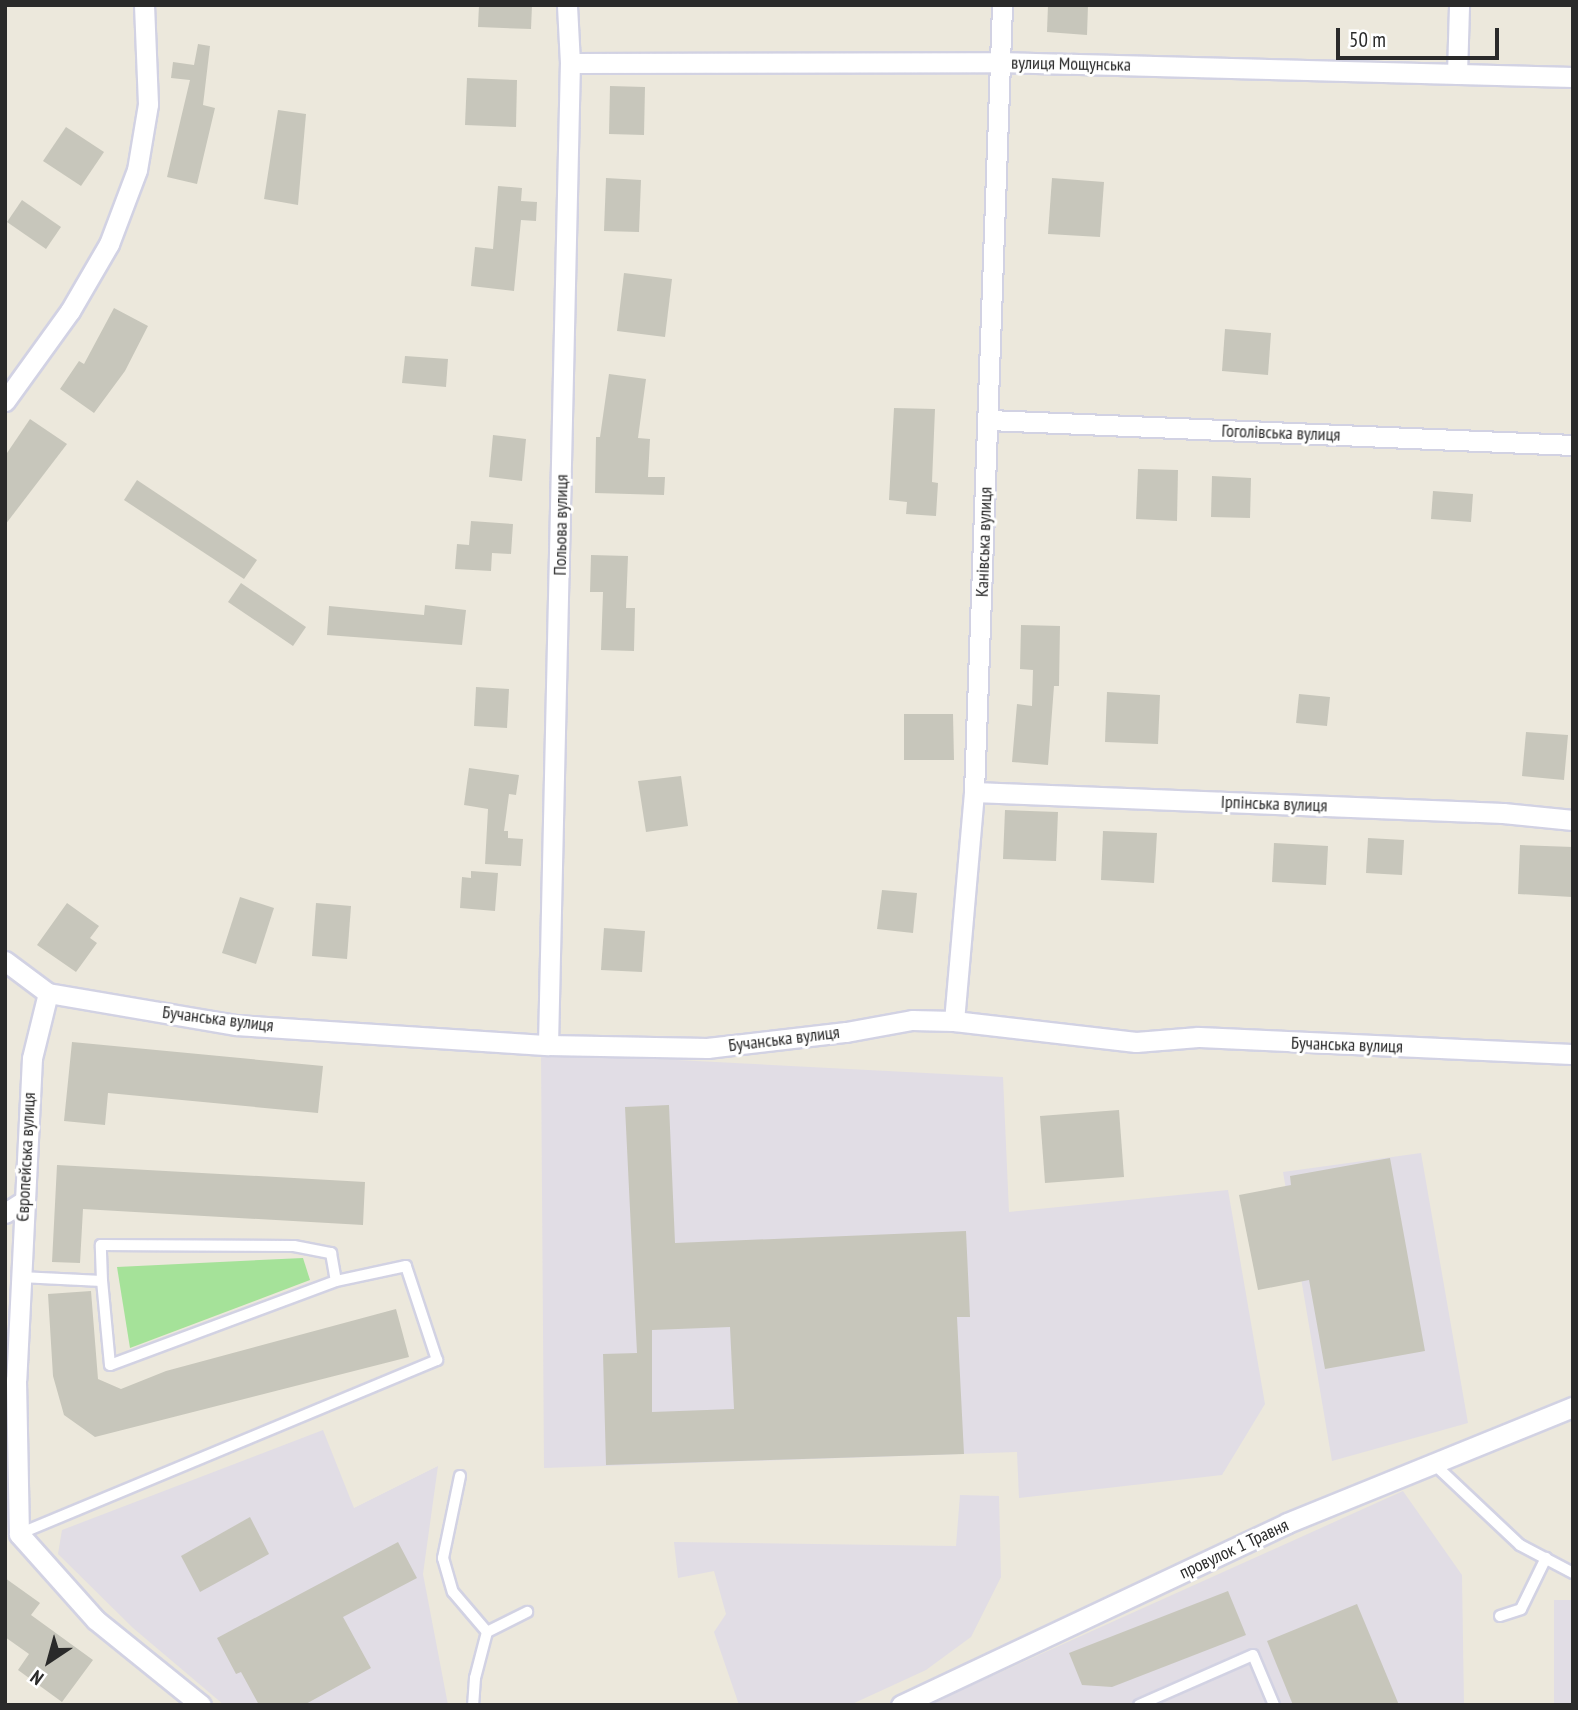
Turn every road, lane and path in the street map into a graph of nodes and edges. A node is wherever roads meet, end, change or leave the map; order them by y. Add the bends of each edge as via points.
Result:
1 (144, 5) edge
2 (567, 5) edge
3 (1002, 5) edge
4 (1459, 5) edge
5 (999, 62) junction
6 (569, 63) junction
7 (1457, 74) junction
8 (1573, 77) edge
9 (5, 401) edge
10 (989, 420) junction
11 (1573, 445) edge
12 (974, 792) junction
13 (1573, 820) edge
14 (5, 961) edge
15 (48, 993) junction
16 (954, 1021) junction
17 (548, 1045) junction
18 (1573, 1054) edge
19 (24, 1201) junction
20 (5, 1213) edge
21 (20, 1277) junction
22 (102, 1281) junction
23 (336, 1281) junction
24 (11, 1380) edge
25 (1573, 1406) edge
26 (1434, 1463) junction
27 (460, 1476) dead end
28 (12, 1536) edge
29 (1546, 1558) junction
30 (1573, 1573) edge
31 (527, 1612) dead end
32 (1500, 1616) dead end
33 (487, 1632) junction
34 (201, 1705) edge
35 (473, 1705) edge
36 (901, 1705) edge
37 (1139, 1705) edge
38 (1274, 1705) edge

1 - 9 street via 148,104 136,170 109,244 70,311
2 - 6 street, Польова вулиця
3 - 5 street, Канівська вулиця
4 - 7 street
5 - 6 street, вулиця Мощунська
5 - 7 street, вулиця Мощунська
5 - 10 street, Канівська вулиця
6 - 17 street, Польова вулиця
7 - 8 street, вулиця Мощунська
10 - 11 street, Гоголівська вулиця
10 - 12 street, Канівська вулиця
12 - 13 street, Ірпінська вулиця via 1503,813
12 - 16 street, Канівська вулиця
14 - 15 street, Бучанська вулиця
15 - 17 street, Бучанська вулиця via 236,1025
15 - 19 street, Європейська вулиця via 32,1058
16 - 17 street, Бучанська вулиця via 912,1020 707,1048
16 - 18 street, Бучанська вулиця via 1136,1042 1198,1037
19 - 20 street
19 - 21 street, Європейська вулиця
21 - 22 lane
21 - 24 street, Європейська вулиця
22 - 23 lane via 101,1245 294,1246 331,1253
22 - 23 lane via 110,1365
23 - 28 lane via 406,1266 437,1360
24 - 28 street, Європейська вулиця
25 - 26 street, провулок 1 Травня
26 - 29 lane via 1520,1545
26 - 36 street, провулок 1 Травня via 1287,1523
27 - 33 lane via 443,1558 453,1592
28 - 34 street via 96,1620
29 - 30 lane
29 - 32 lane via 1521,1609
31 - 33 lane
33 - 35 lane
37 - 38 lane via 1253,1655

